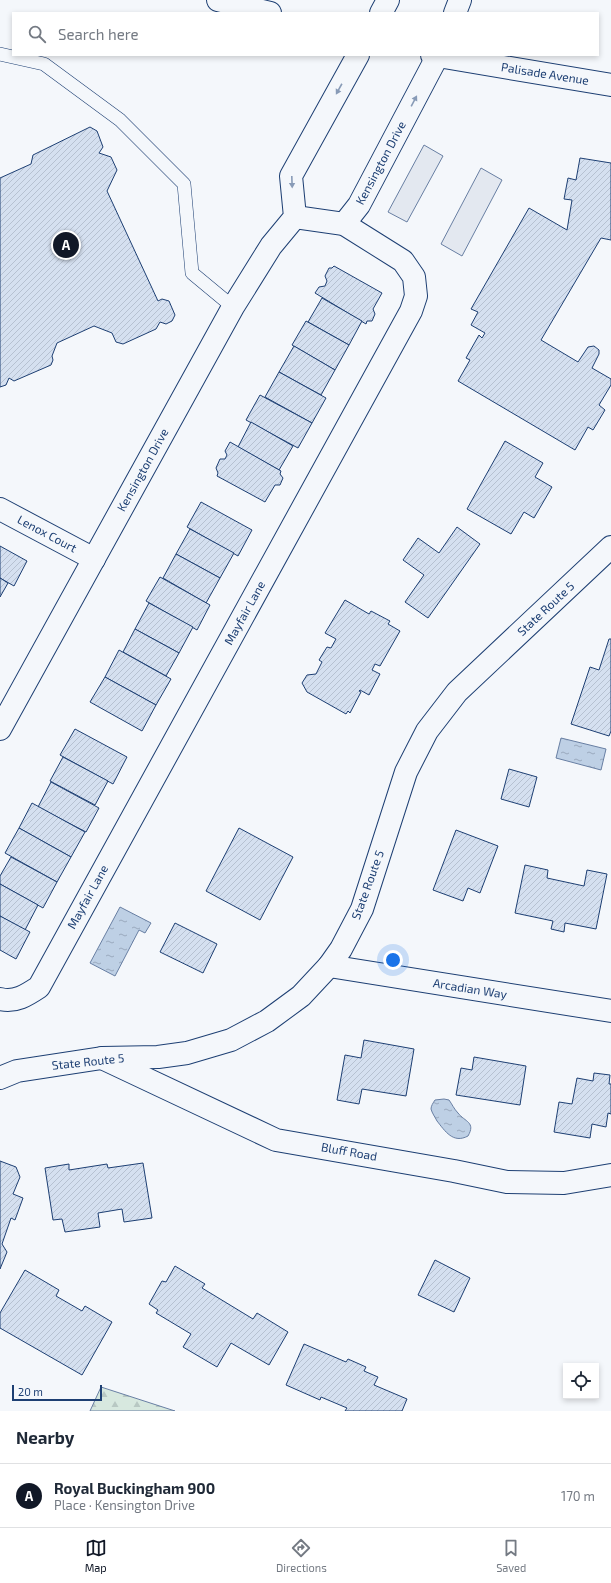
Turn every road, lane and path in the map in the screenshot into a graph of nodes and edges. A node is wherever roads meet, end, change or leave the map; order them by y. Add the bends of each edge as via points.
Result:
1 (218, 0) edge
2 (388, 0) edge
3 (460, 0) edge
4 (266, 12) edge
5 (382, 12) edge
6 (455, 12) edge
7 (0, 54) edge
8 (357, 56) edge
9 (436, 56) edge
10 (611, 85) edge
11 (295, 217) junction
12 (344, 224) junction
13 (233, 307) junction
14 (0, 509) edge
15 (606, 558) edge
16 (94, 559) junction
17 (0, 730) edge
18 (329, 966) junction
19 (0, 999) edge
20 (611, 1011) edge
21 (102, 1058) junction
22 (0, 1078) edge
23 (611, 1175) edge

1 - 4 street
2 - 5 street
3 - 6 street
7 - 13 lane via 44,64 120,120 184,184 192,273
8 -> 11 street via 291,176
9 - 10 street, Palisade Avenue
12 -> 9 street, Kensington Drive via 359,205
11 - 12 street
11 - 13 street, Kensington Drive via 271,246
12 - 19 street, Mayfair Lane via 403,261 414,277 416,296 411,312 39,987 24,997 7,1001
13 - 16 street, Kensington Drive
14 - 16 street, Lenox Court
15 - 18 street, State Route 5 via 457,692 427,731 406,772 362,909
16 - 17 street, Kensington Drive
18 - 20 street, Arcadian Way
18 - 21 street, State Route 5 via 301,996 268,1021 230,1040 187,1053 158,1057
21 - 22 street, State Route 5 via 17,1071
21 - 23 street, Bluff Road via 276,1140 507,1182 564,1183

